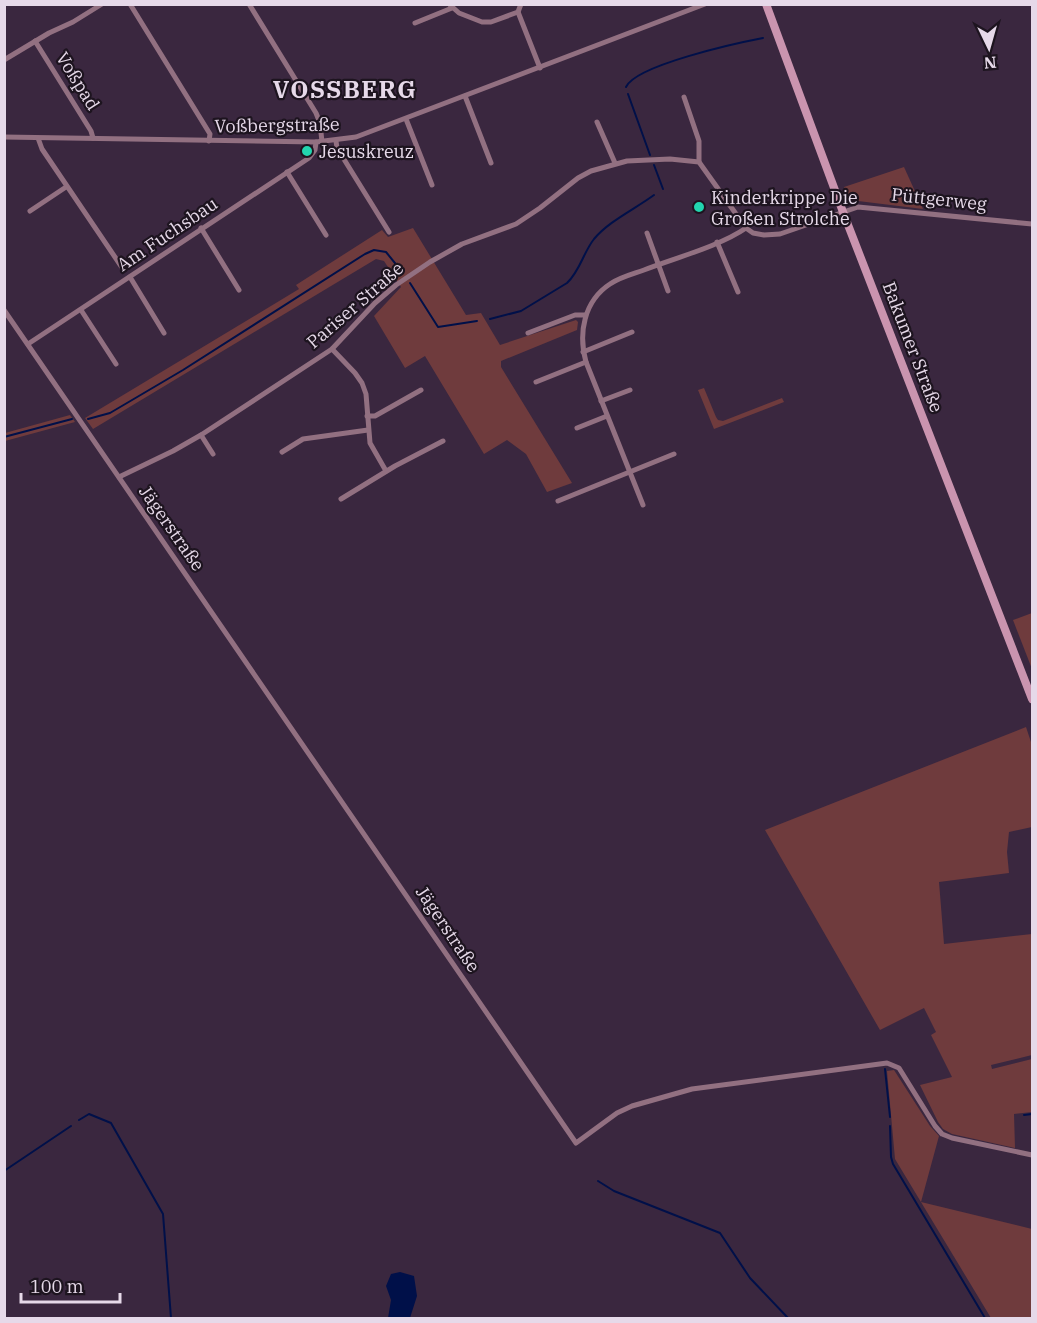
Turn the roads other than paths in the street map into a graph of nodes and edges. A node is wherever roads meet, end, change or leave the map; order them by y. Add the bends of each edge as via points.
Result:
1 (102, 4) edge
2 (130, 4) edge
3 (249, 4) edge
4 (521, 4) edge
5 (680, 4) edge
6 (705, 4) edge
7 (766, 4) edge
8 (450, 7) edge
9 (518, 12) junction
10 (683, 13) junction
11 (415, 23) dead end
12 (35, 41) junction
13 (4, 60) edge
14 (540, 68) junction
15 (465, 96) junction
16 (684, 97) dead end
17 (406, 119) junction
18 (597, 122) dead end
19 (4, 137) edge
20 (38, 138) junction
21 (93, 138) junction
22 (209, 141) junction
23 (336, 141) junction
24 (319, 142) junction
25 (699, 162) junction
26 (491, 163) dead end
27 (615, 164) junction
28 (287, 172) junction
29 (432, 185) dead end
30 (66, 187) junction
31 (30, 212) dead end
32 (843, 212) junction
33 (1032, 224) edge
34 (201, 228) junction
35 (747, 228) junction
36 (388, 232) dead end
37 (647, 233) dead end
38 (326, 235) dead end
39 (717, 242) junction
40 (658, 264) junction
41 (121, 266) dead end
42 (130, 277) junction
43 (239, 290) dead end
44 (669, 291) dead end
45 (738, 292) dead end
46 (4, 310) edge
47 (81, 310) junction
48 (585, 315) junction
49 (632, 332) dead end
50 (164, 333) dead end
51 (528, 333) dead end
52 (28, 344) junction
53 (332, 349) junction
54 (583, 352) junction
55 (586, 362) junction
56 (116, 364) dead end
57 (536, 381) dead end
58 (421, 390) dead end
59 (630, 390) dead end
60 (602, 401) junction
61 (367, 416) junction
62 (607, 416) junction
63 (577, 428) dead end
64 (368, 430) junction
65 (201, 435) junction
66 (442, 441) dead end
67 (282, 452) dead end
68 (213, 454) dead end
69 (674, 454) dead end
70 (386, 471) junction
71 (630, 471) junction
72 (119, 477) junction
73 (341, 499) dead end
74 (558, 501) dead end
75 (643, 505) dead end
76 (1032, 699) edge
77 (1032, 1155) edge

1 - 12 street
2 - 22 street via 210,134
3 - 24 street via 316,113 321,123
4 - 9 street
5 - 10 street
6 - 10 street, Voßbergstraße
7 - 32 main road, Bakumer Straße
8 - 9 street via 486,23
8 - 11 street
9 - 14 street
10 - 14 street, Voßbergstraße
12 - 13 street
12 - 21 street, Voßpad
14 - 15 street, Voßbergstraße
15 - 17 street, Voßbergstraße
15 - 26 street
16 - 25 street via 699,141
17 - 23 street, Voßbergstraße
17 - 29 street
18 - 27 street
19 - 20 street, Voßbergstraße
20 - 21 street, Voßbergstraße
20 - 30 street
21 - 22 street, Voßbergstraße
22 - 24 street, Voßbergstraße
23 - 24 street, Voßbergstraße
23 - 36 street
24 - 28 street, Am Fuchsbau via 309,158
25 - 27 street, Pariser Straße via 646,159
25 - 35 street
27 - 53 street, Pariser Straße via 578,178 516,224 462,244 430,262 375,303
28 - 34 street, Am Fuchsbau
28 - 38 street
30 - 31 street
30 - 41 street
32 - 33 street, Püttgerweg via 869,207
32 - 35 street via 780,234 753,233
32 - 76 main road, Bakumer Straße
34 - 42 street, Am Fuchsbau
34 - 43 street
35 - 39 street
37 - 40 street
39 - 40 street
39 - 45 street
40 - 44 street
40 - 48 street via 609,284
42 - 47 street, Am Fuchsbau
42 - 50 street
46 - 52 street, Jägerstraße
47 - 52 street, Am Fuchsbau
47 - 56 street
48 - 51 street via 575,315
48 - 54 street
49 - 54 street
52 - 72 street, Jägerstraße
53 - 61 street via 362,382
53 - 65 street, Pariser Straße
54 - 55 street
55 - 57 street
55 - 60 street
58 - 61 street via 375,416
59 - 60 street
60 - 62 street
61 - 64 street
62 - 63 street
62 - 71 street
64 - 67 street via 303,439
64 - 70 street via 370,443
65 - 68 street
65 - 72 street, Pariser Straße
66 - 70 street
69 - 71 street
70 - 73 street
71 - 74 street
71 - 75 street
72 - 77 street, Jägerstraße via 576,1143 617,1113 692,1089 887,1063 899,1068 942,1134

